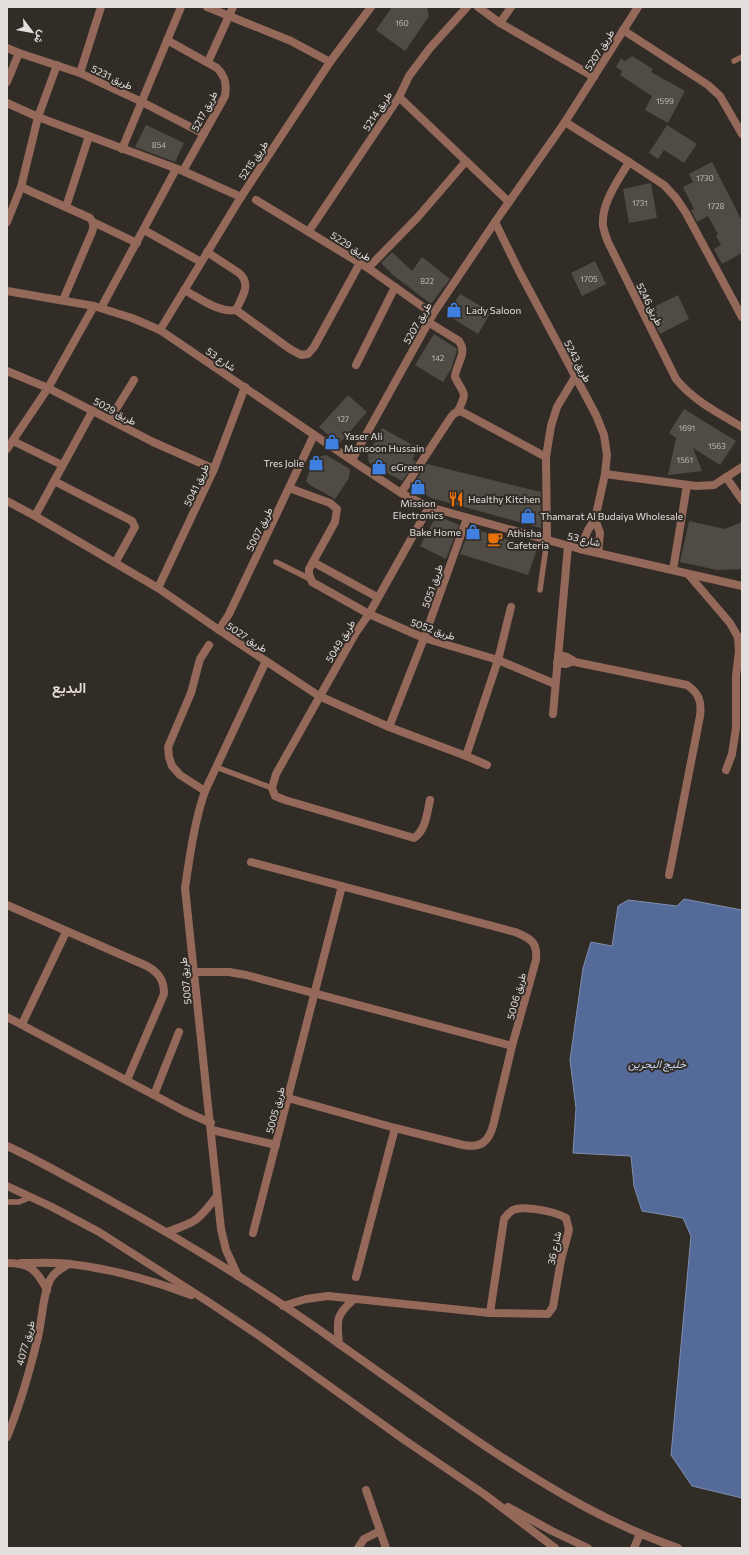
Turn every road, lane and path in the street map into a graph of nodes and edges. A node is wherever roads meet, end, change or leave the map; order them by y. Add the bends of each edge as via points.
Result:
1 (101, 7) edge
2 (181, 7) edge
3 (207, 7) edge
4 (233, 7) edge
5 (371, 7) edge
6 (467, 7) edge
7 (478, 7) edge
8 (511, 7) edge
9 (638, 7) edge
10 (229, 16) junction
11 (500, 23) junction
12 (623, 30) junction
13 (167, 40) junction
14 (7, 48) edge
15 (19, 54) junction
16 (742, 57) edge
17 (734, 61) dead end
18 (208, 62) junction
19 (330, 62) junction
20 (57, 65) junction
21 (80, 73) junction
22 (594, 77) junction
23 (7, 82) edge
24 (399, 97) junction
25 (142, 102) junction
26 (7, 104) edge
27 (38, 117) junction
28 (565, 122) junction
29 (204, 134) junction
30 (742, 134) edge
31 (89, 136) junction
32 (122, 149) junction
33 (466, 161) junction
34 (629, 162) junction
35 (180, 170) junction
36 (21, 187) junction
37 (241, 197) junction
38 (256, 200) dead end
39 (509, 202) junction
40 (66, 207) junction
41 (7, 222) edge
42 (93, 222) junction
43 (495, 222) junction
44 (144, 230) junction
45 (309, 231) junction
46 (137, 243) junction
47 (207, 252) junction
48 (201, 262) junction
49 (360, 263) junction
50 (368, 268) junction
51 (394, 287) junction
52 (184, 290) junction
53 (7, 291) edge
54 (63, 300) junction
55 (98, 307) junction
56 (236, 310) junction
57 (433, 314) junction
58 (742, 317) edge
59 (428, 322) junction
60 (160, 330) junction
61 (356, 365) dead end
62 (7, 371) edge
63 (575, 377) junction
64 (134, 380) dead end
65 (245, 387) junction
66 (48, 388) junction
67 (93, 410) junction
68 (458, 411) junction
69 (110, 419) junction
70 (742, 427) edge
71 (314, 435) junction
72 (13, 441) junction
73 (7, 450) edge
74 (546, 457) junction
75 (352, 460) junction
76 (62, 465) junction
77 (742, 467) edge
78 (214, 469) junction
79 (605, 474) junction
80 (726, 477) junction
81 (54, 481) junction
82 (687, 485) junction
83 (289, 488) junction
84 (401, 493) junction
85 (742, 500) edge
86 (7, 501) edge
87 (429, 507) junction
88 (35, 516) junction
89 (467, 518) junction
90 (595, 519) junction
91 (547, 540) junction
92 (568, 546) junction
93 (580, 549) junction
94 (598, 553) junction
95 (276, 562) dead end
96 (313, 562) junction
97 (115, 563) junction
98 (673, 570) junction
99 (688, 574) junction
100 (310, 579) junction
101 (742, 586) edge
102 (158, 588) junction
103 (540, 590) dead end
104 (377, 597) junction
105 (511, 607) dead end
106 (368, 614) junction
107 (219, 630) junction
108 (424, 638) junction
109 (209, 645) dead end
110 (557, 659) junction
111 (498, 660) junction
112 (266, 662) junction
113 (555, 684) junction
114 (319, 696) junction
115 (553, 714) dead end
116 (389, 727) junction
117 (466, 756) junction
118 (487, 765) dead end
119 (216, 767) junction
120 (726, 770) dead end
121 (272, 788) junction
122 (205, 792) junction
123 (430, 800) dead end
124 (251, 862) dead end
125 (670, 875) dead end
126 (342, 886) junction
127 (7, 905) edge
128 (66, 932) junction
129 (193, 972) junction
130 (315, 993) junction
131 (7, 1017) edge
132 (22, 1024) junction
133 (179, 1032) dead end
134 (512, 1046) junction
135 (127, 1080) junction
136 (154, 1095) junction
137 (288, 1098) junction
138 (211, 1126) junction
139 (394, 1128) junction
140 (276, 1145) junction
141 (7, 1146) edge
142 (7, 1186) edge
143 (217, 1196) junction
144 (32, 1198) junction
145 (7, 1202) edge
146 (167, 1232) junction
147 (253, 1233) dead end
148 (7, 1263) edge
149 (21, 1263) junction
150 (69, 1264) junction
151 (238, 1276) junction
152 (356, 1277) dead end
153 (46, 1290) junction
154 (353, 1300) junction
155 (207, 1301) junction
156 (283, 1306) junction
157 (490, 1313) junction
158 (339, 1344) junction
159 (7, 1437) edge
160 (366, 1490) dead end
161 (484, 1494) junction
162 (380, 1531) junction
163 (640, 1534) junction
164 (658, 1545) edge
165 (358, 1548) edge
166 (386, 1548) edge
167 (555, 1548) edge
168 (588, 1548) edge
169 (634, 1548) edge
170 (678, 1548) edge

1 - 21 street
2 - 13 street
3 - 10 street
4 - 10 street
5 - 19 street, طريق 5215
6 - 24 street, طريق 5214 via 430,48 409,76
7 - 11 street
8 - 11 street
9 - 12 street, طريق 5207
10 - 18 street
10 - 19 street via 291,41
11 - 22 street
12 - 22 street, طريق 5207
12 - 30 street via 708,84 720,96
13 - 18 street, طريق 5217
13 - 25 street
14 - 15 street, طريق 5231
15 - 20 street, طريق 5231
15 - 23 street
16 - 17 lane
18 - 29 street, طريق 5217 via 222,73 226,80 226,88 223,99
19 - 37 street, طريق 5215
20 - 21 street, طريق 5231
20 - 27 street
21 - 25 street, طريق 5231
22 - 28 street, طريق 5207
24 - 33 street
24 - 45 street, طريق 5214
25 - 29 street, طريق 5231
25 - 32 street
26 - 27 street
27 - 31 street
27 - 36 street
28 - 34 street
28 - 39 street, طريق 5207
29 - 35 street, طريق 5217
31 - 32 street
31 - 40 street
32 - 35 street
33 - 39 street
33 - 50 street via 418,217
34 - 58 street via 664,185 676,198
34 - 70 street, طريق 5246 via 605,209 603,226 608,242 676,379 697,400
35 - 37 street
35 - 44 street, طريق 5217
36 - 40 street
36 - 41 street
37 - 47 street, طريق 5215
38 - 45 street, طريق 5229
39 - 43 street, طريق 5207
40 - 42 street via 90,218
42 - 46 street
42 - 54 street via 94,227
43 - 57 street, طريق 5207
43 - 63 street, طريق 5243
44 - 46 street, طريق 5217
44 - 48 street
45 - 49 street, طريق 5229
46 - 55 street, طريق 5217
47 - 48 street, طريق 5215
47 - 56 street via 239,273 246,281
48 - 52 street, طريق 5215
49 - 50 street, طريق 5229
49 - 56 street via 308,354 301,355 290,349
50 - 51 street, طريق 5229
51 - 57 street, طريق 5229
51 - 61 street
52 - 56 street via 221,309
52 - 60 street, طريق 5215
53 - 54 street, شارع 53
54 - 55 street, شارع 53
55 - 60 street, شارع 53
55 - 66 street, طريق 5217
57 - 59 street, طريق 5207
59 - 68 street via 463,345 464,351 455,377 465,396
59 - 75 street, طريق 5207
60 - 65 street, شارع 53
62 - 66 street, طريق 5029
63 - 74 street via 553,416
63 - 79 street, طريق 5243 via 604,435 607,455
64 - 69 street
65 - 71 street, شارع 53
65 - 78 street, طريق 5041
66 - 67 street, طريق 5029
66 - 72 street, طريق 5217
67 - 69 street, طريق 5029
67 - 76 street
68 - 74 street
68 - 84 street via 451,417
69 - 78 street, طريق 5029 via 153,442
71 - 75 street, شارع 53
71 - 83 street, طريق 5007
72 - 73 street, طريق 5217
72 - 76 street
74 - 91 street
75 - 84 street, شارع 53
76 - 81 street
77 - 80 street
78 - 102 street, طريق 5041
79 - 82 street
79 - 90 street, طريق 5243
80 - 82 street via 714,485
80 - 85 street
81 - 88 street
81 - 97 street via 132,522 135,528
82 - 98 street
83 - 96 street via 330,502 337,509 335,522
83 - 107 street, طريق 5007
84 - 87 street, شارع 53
86 - 88 street, طريق 5027
87 - 89 street, شارع 53
87 - 104 street, طريق 5049
88 - 97 street, طريق 5027
89 - 91 street, شارع 53
89 - 108 street, طريق 5051
90 - 93 street, طريق 5243
90 - 94 street, طريق 5243 via 600,532
91 - 92 street, شارع 53
91 - 103 lane
92 - 93 street, شارع 53
92 - 110 street
93 - 94 street, شارع 53
94 - 98 street, شارع 53
95 - 100 lane
96 - 100 street via 309,569
96 - 104 street
97 - 102 street, طريق 5027
98 - 99 street, شارع 53
99 - 101 street, شارع 53
99 - 120 street via 730,623 738,637 736,728 732,754
100 - 106 street, طريق 5052
102 - 107 street, طريق 5027
104 - 106 street, طريق 5049
105 - 111 street
106 - 108 street, طريق 5052
106 - 114 street, طريق 5049
107 - 112 street, طريق 5027
108 - 111 street, طريق 5052
108 - 116 street, طريق 5051
109 - 122 street via 200,659 191,693 168,747 172,766 180,775
110 - 113 street
110 - 125 street via 567,657 573,661 687,685 700,698 702,707
111 - 113 street, طريق 5052
111 - 117 street
112 - 114 street, طريق 5027
112 - 119 street, طريق 5007
113 - 115 street
114 - 116 street, طريق 5027
114 - 121 street, طريق 5049 via 276,774
116 - 117 street, طريق 5027
117 - 118 street, طريق 5027
119 - 121 lane
119 - 122 street, طريق 5007
121 - 123 street via 275,796 286,800 414,838 420,834 423,827
122 - 129 street, طريق 5007 via 191,842 185,888
124 - 126 street, طريق 5006
126 - 130 street, طريق 5005
126 - 134 street, طريق 5006 via 515,932 534,942 536,960
127 - 128 street
128 - 132 street
128 - 135 street via 147,966 161,977 164,994
129 - 130 street via 238,973
129 - 138 street, طريق 5007
130 - 134 street
130 - 137 street, طريق 5005
131 - 132 street
132 - 135 street
133 - 136 street
134 - 139 street, طريق 5006 via 492,1131 483,1144 473,1147
135 - 136 street
136 - 138 street
137 - 139 street, طريق 5006
137 - 140 street, طريق 5005
138 - 140 street
138 - 143 street, طريق 5007
139 - 152 street
140 - 147 street, طريق 5005
141 - 146 street
142 - 144 street
143 - 146 street via 198,1219
143 - 151 street, طريق 5007 via 222,1240
144 - 145 lane
144 - 155 street via 99,1232
146 - 151 street
148 - 149 street
149 - 150 street
149 - 153 street via 41,1278
150 - 153 street via 58,1270
150 - 155 street via 115,1271
151 - 156 street
153 - 159 street, طريق 4077 via 38,1337
154 - 156 street, شارع 36 via 328,1296
154 - 157 street, شارع 36
154 - 158 street via 339,1314
155 - 161 street
156 - 158 street
157 - 157 street, شارع 36 via 548,1314 553,1307 568,1230 566,1218 539,1210 516,1209 508,1212 504,1219
158 - 163 street via 443,1418 543,1484 598,1515
160 - 162 street
161 - 167 street
161 - 168 street
162 - 165 street via 364,1539
162 - 166 street
163 - 164 street
163 - 169 street
164 - 170 street

